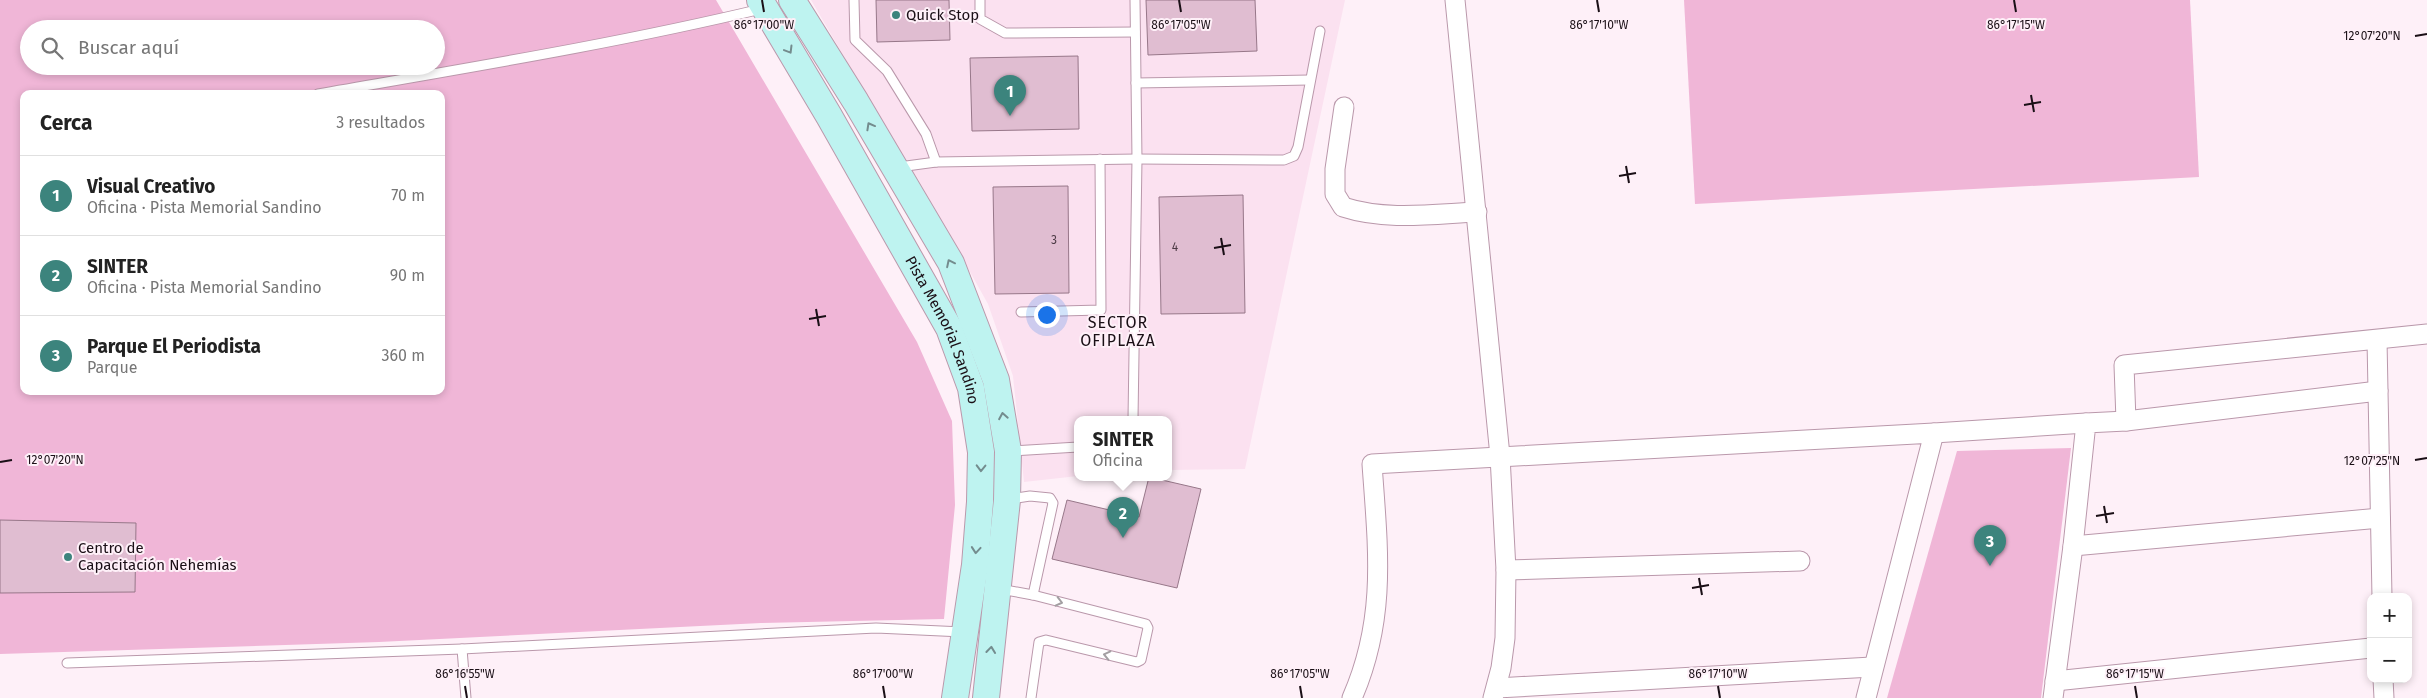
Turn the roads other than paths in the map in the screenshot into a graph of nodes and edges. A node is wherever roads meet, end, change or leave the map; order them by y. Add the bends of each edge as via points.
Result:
1 (792, 0) edge
2 (854, 0) edge
3 (980, 0) edge
4 (1135, 0) edge
5 (1456, 0) edge
6 (762, 4) edge
7 (1320, 31) dead end
8 (1135, 32) junction
9 (445, 72) edge
10 (429, 75) edge
11 (1309, 80) junction
12 (1136, 83) junction
13 (341, 90) edge
14 (1344, 107) dead end
15 (829, 116) junction
16 (1100, 159) junction
17 (1137, 159) junction
18 (936, 162) junction
19 (894, 168) junction
20 (1477, 212) junction
21 (911, 259) junction
22 (1021, 312) dead end
23 (2427, 334) edge
24 (2377, 340) junction
25 (2378, 391) junction
26 (1133, 416) edge
27 (2126, 421) junction
28 (2086, 423) junction
29 (1934, 433) junction
30 (1074, 447) edge
31 (1008, 451) junction
32 (1500, 456) junction
33 (994, 501) junction
34 (2380, 518) junction
35 (2073, 546) junction
36 (1800, 561) dead end
37 (1506, 570) junction
38 (997, 588) junction
39 (2382, 593) edge
40 (1033, 595) junction
41 (966, 632) junction
42 (462, 649) junction
43 (2367, 649) edge
44 (66, 662) dead end
45 (1872, 667) junction
46 (2384, 683) edge
47 (2054, 689) edge
48 (1495, 693) edge
49 (466, 698) edge
50 (954, 698) edge
51 (986, 698) edge
52 (1031, 698) edge
53 (1352, 698) edge
54 (1866, 698) edge
55 (2384, 698) edge

19 -> 1 main road, Pista Memorial Sandino
2 - 18 lane via 855,40 887,71 926,134
3 - 8 lane via 980,19 1005,33
4 - 8 lane
5 - 20 street
6 - 9 lane via 678,29
6 -> 15 main road, Pista Memorial Sandino
7 - 11 lane
8 - 12 lane
10 - 13 lane
11 - 12 lane
11 - 17 lane via 1294,156 1284,160
12 - 17 lane
14 - 20 street via 1335,170 1335,194 1343,207 1362,213 1410,215
15 - 19 main road via 844,124 870,165 879,169
15 - 21 main road, Pista Memorial Sandino
16 - 17 lane
16 - 18 lane
16 - 22 lane via 1101,310
17 - 26 lane
18 - 19 lane
19 - 21 main road via 888,194 891,206 908,235
31 -> 19 main road, Pista Memorial Sandino via 996,380 951,262
20 - 32 street
21 -> 33 main road, Pista Memorial Sandino via 950,328 971,388 981,452
23 - 24 street
24 - 25 street
24 - 27 street via 2124,365
25 - 27 street
25 - 34 street
27 - 28 street
28 - 29 street
28 - 35 street
29 - 32 street
29 - 45 street
30 - 31 lane
31 - 33 main road, Pista Memorial Sandino
32 - 37 street
32 - 53 street via 1372,464 1379,562 1378,595 1370,649
33 - 38 main road, Pista Memorial Sandino
33 - 40 lane via 1030,496 1050,498 1053,503
33 -> 41 main road, Pista Memorial Sandino via 975,565
34 - 35 street
34 - 39 street
35 - 47 street
36 - 37 street
37 - 48 street via 1505,638
38 - 40 lane
51 -> 38 main road, Pista Memorial Sandino
40 -> 52 lane via 1146,624 1148,628 1141,660 1137,662 1046,640 1039,642
41 - 42 lane via 876,628
41 - 50 main road, Pista Memorial Sandino
42 - 44 lane
42 - 49 lane
43 - 47 street
45 - 48 street
45 - 54 street
46 - 55 street

